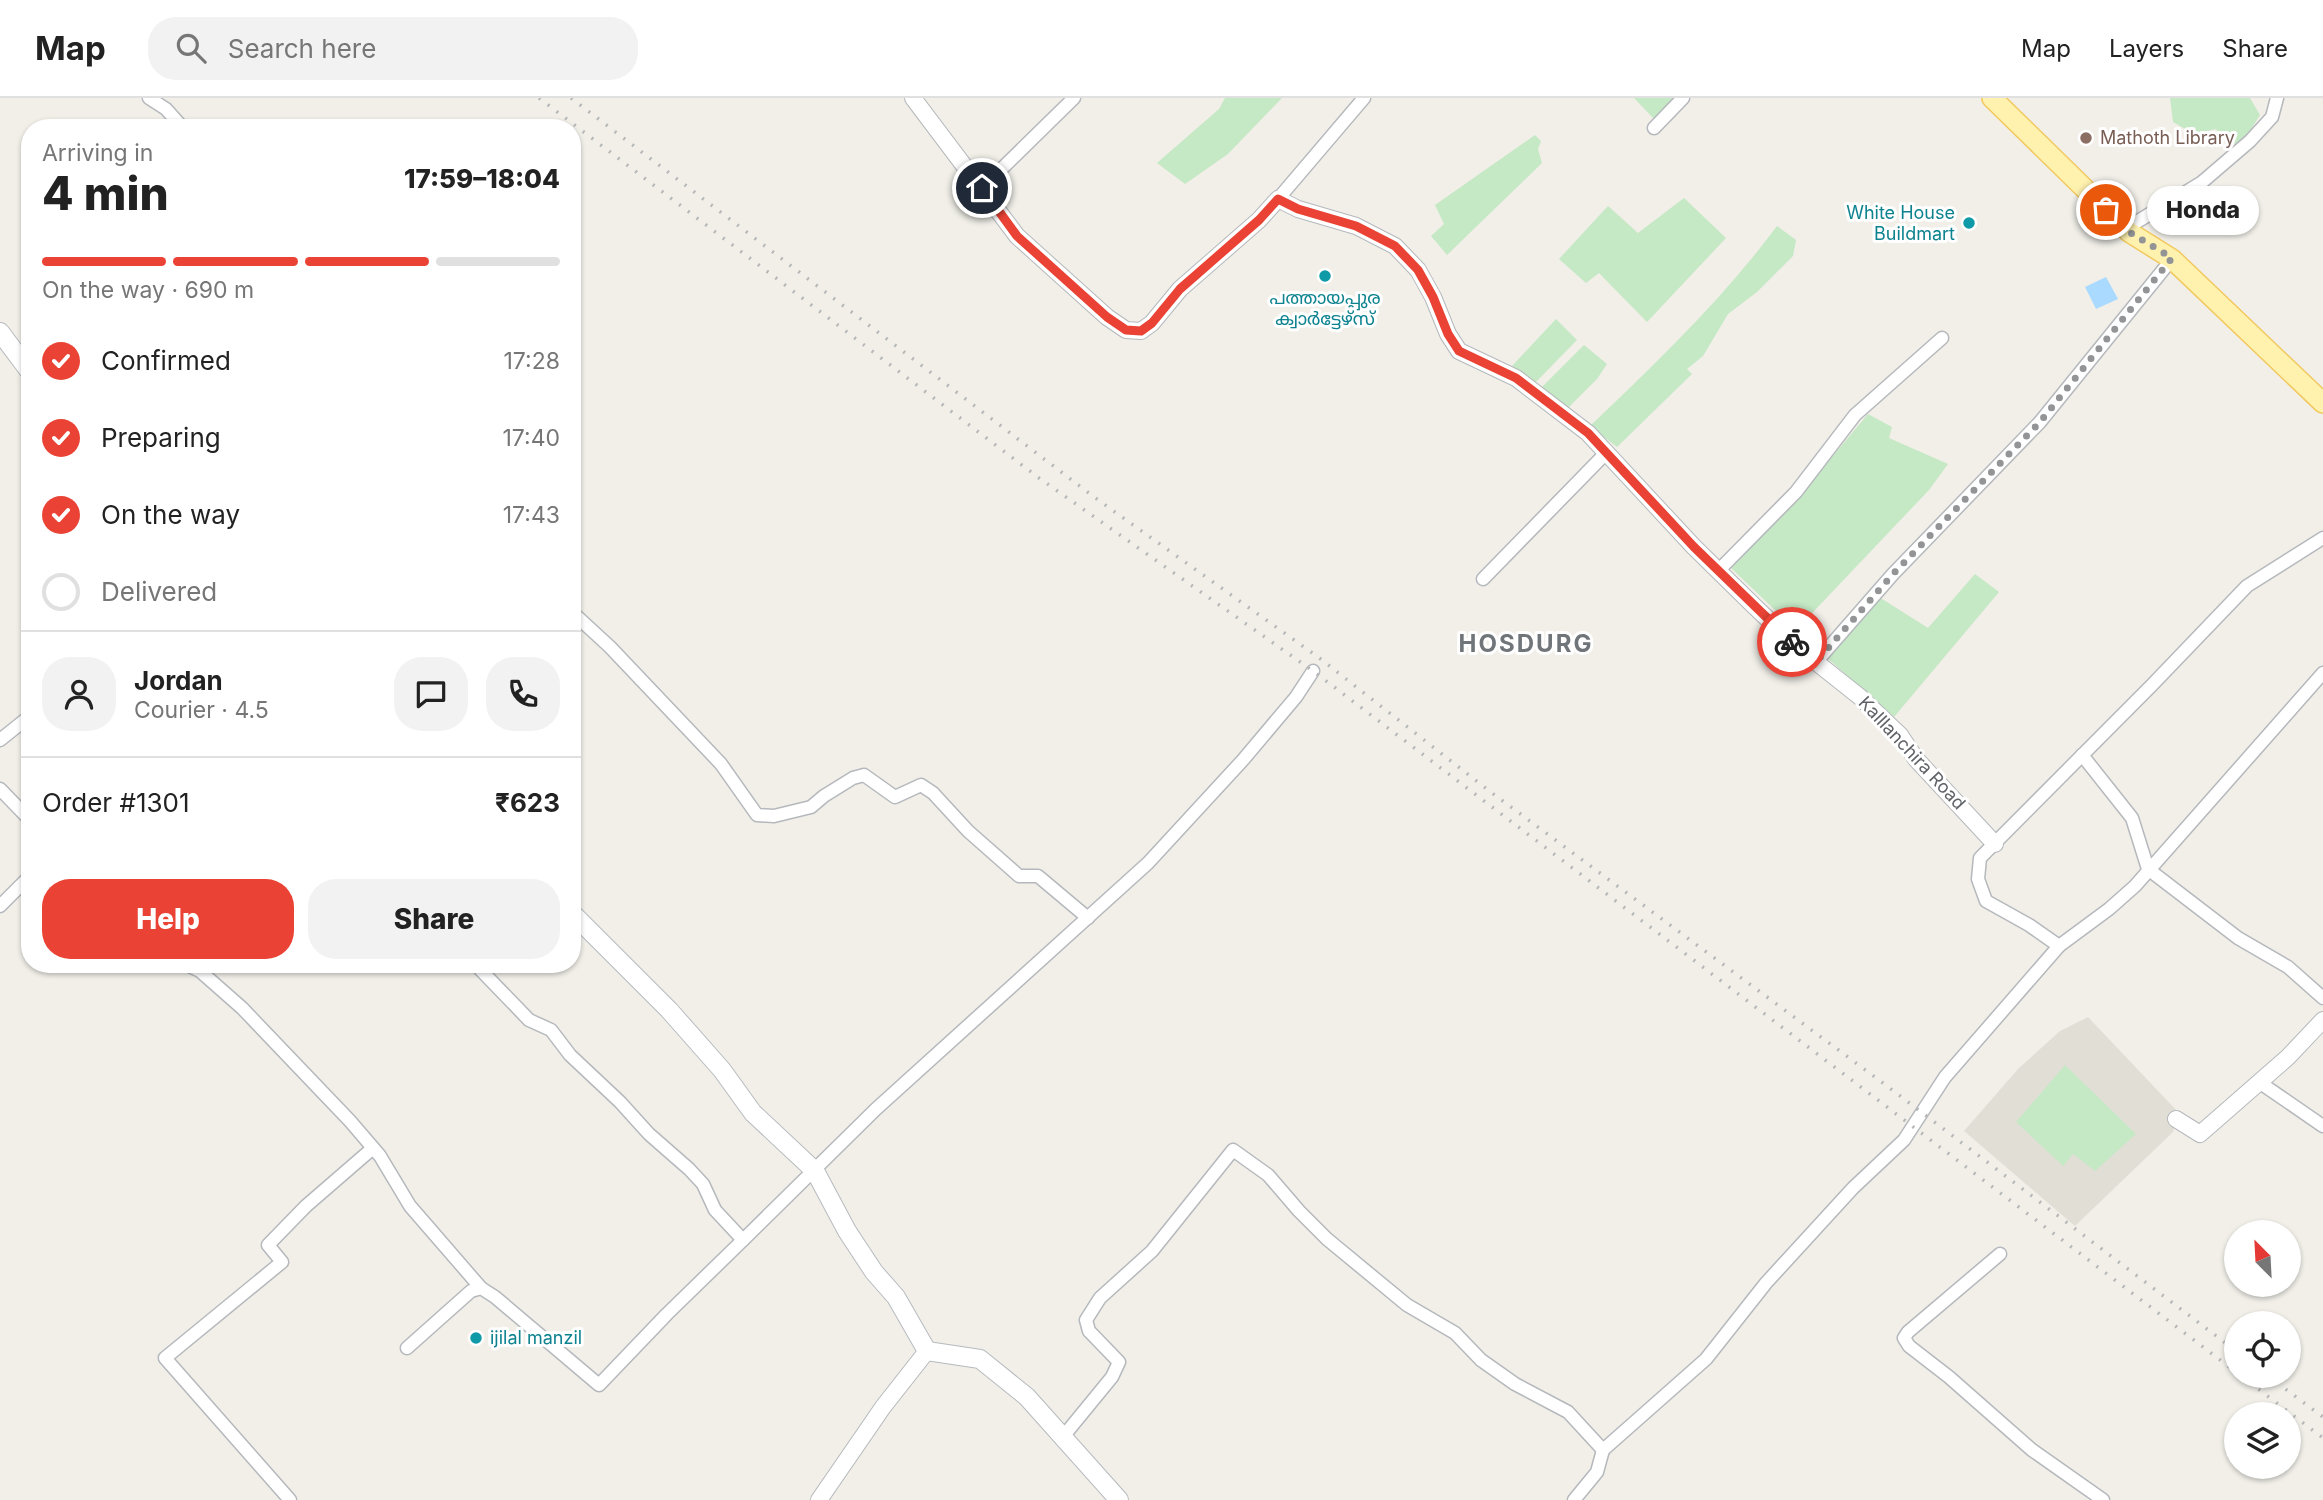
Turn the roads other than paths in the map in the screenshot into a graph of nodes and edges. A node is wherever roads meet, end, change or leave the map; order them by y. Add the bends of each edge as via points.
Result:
1 (149, 98) edge
2 (912, 98) edge
3 (1074, 98) edge
4 (1364, 98) edge
5 (1683, 98) edge
6 (1992, 98) edge
7 (2277, 98) edge
8 (175, 119) edge
9 (1654, 128) dead end
10 (982, 188) junction
11 (1278, 199) junction
12 (2125, 229) junction
13 (2172, 258) junction
14 (0, 332) edge
15 (1942, 338) dead end
16 (21, 360) edge
17 (2323, 403) edge
18 (1606, 453) junction
19 (2323, 538) edge
20 (1718, 570) junction
21 (1483, 579) dead end
22 (581, 620) edge
23 (1816, 662) junction
24 (1313, 671) dead end
25 (2323, 673) edge
26 (21, 723) edge
27 (0, 740) edge
28 (2082, 755) junction
29 (0, 789) edge
30 (21, 811) edge
31 (1995, 844) junction
32 (2148, 869) junction
33 (21, 885) edge
34 (0, 906) edge
35 (1088, 918) junction
36 (581, 922) edge
37 (2059, 946) junction
38 (202, 973) edge
39 (484, 973) edge
40 (2323, 998) edge
41 (2323, 1020) edge
42 (2259, 1082) junction
43 (2176, 1119) dead end
44 (2323, 1126) edge
45 (373, 1147) junction
46 (815, 1171) junction
47 (743, 1240) junction
48 (2000, 1254) dead end
49 (481, 1287) junction
50 (407, 1348) dead end
51 (927, 1351) junction
52 (1062, 1438) junction
53 (1603, 1450) junction
54 (290, 1500) edge
55 (819, 1500) edge
56 (1118, 1500) edge
57 (1574, 1500) edge
58 (2104, 1500) edge

1 - 8 street
2 - 10 street
3 - 10 street
4 - 11 street
5 - 9 street
6 - 12 main road
7 - 12 street via 2272,117 2211,175
10 - 11 street via 1017,236 1107,317 1126,330 1141,331
11 - 18 street, Kalllanchira Road via 1356,226 1395,246 1418,270 1459,351 1516,378 1588,433
12 - 13 main road
13 - 17 main road
13 - 23 street via 2040,422 1893,574
14 - 16 main road
15 - 20 street via 1855,415 1796,492
18 - 20 street, Kalllanchira Road
18 - 21 street
19 - 28 street via 2247,586
20 - 23 street, Kalllanchira Road
22 - 35 street via 721,764 757,815 811,807 864,775 895,797 921,785 1018,876 1038,876
23 - 31 street, Kalllanchira Road via 1900,735 1916,759
24 - 35 street via 1242,761 1148,863
25 - 32 street
26 - 27 street
28 - 31 street
28 - 32 street via 2132,818
29 - 30 street
31 - 37 street via 1980,858 1978,879 1986,901
32 - 37 street via 2109,909
32 - 40 street via 2238,939 2288,967
33 - 34 street
35 - 46 street via 876,1109
36 - 46 main road via 669,1010 722,1070 753,1114
37 - 53 street via 1945,1077 1904,1140 1766,1283 1706,1359
38 - 45 street via 242,1008
39 - 47 street via 530,1020 551,1030 570,1055 689,1169 703,1184 715,1210
41 - 42 street
42 - 43 street via 2200,1134
42 - 44 street
45 - 49 street via 410,1206
45 - 54 street via 268,1245 282,1262 165,1358
46 - 47 street
46 - 51 main road via 847,1231 896,1297
47 - 49 street via 599,1385
48 - 58 street via 1904,1338 2032,1450
49 - 50 street
51 - 52 main road via 980,1359 1027,1397
51 - 55 street
52 - 53 street via 1119,1362 1089,1331 1086,1320 1100,1298 1152,1251 1233,1150 1268,1175 1327,1239 1407,1305 1455,1333 1481,1360 1515,1384 1568,1412
52 - 56 main road
53 - 57 street via 1597,1472

